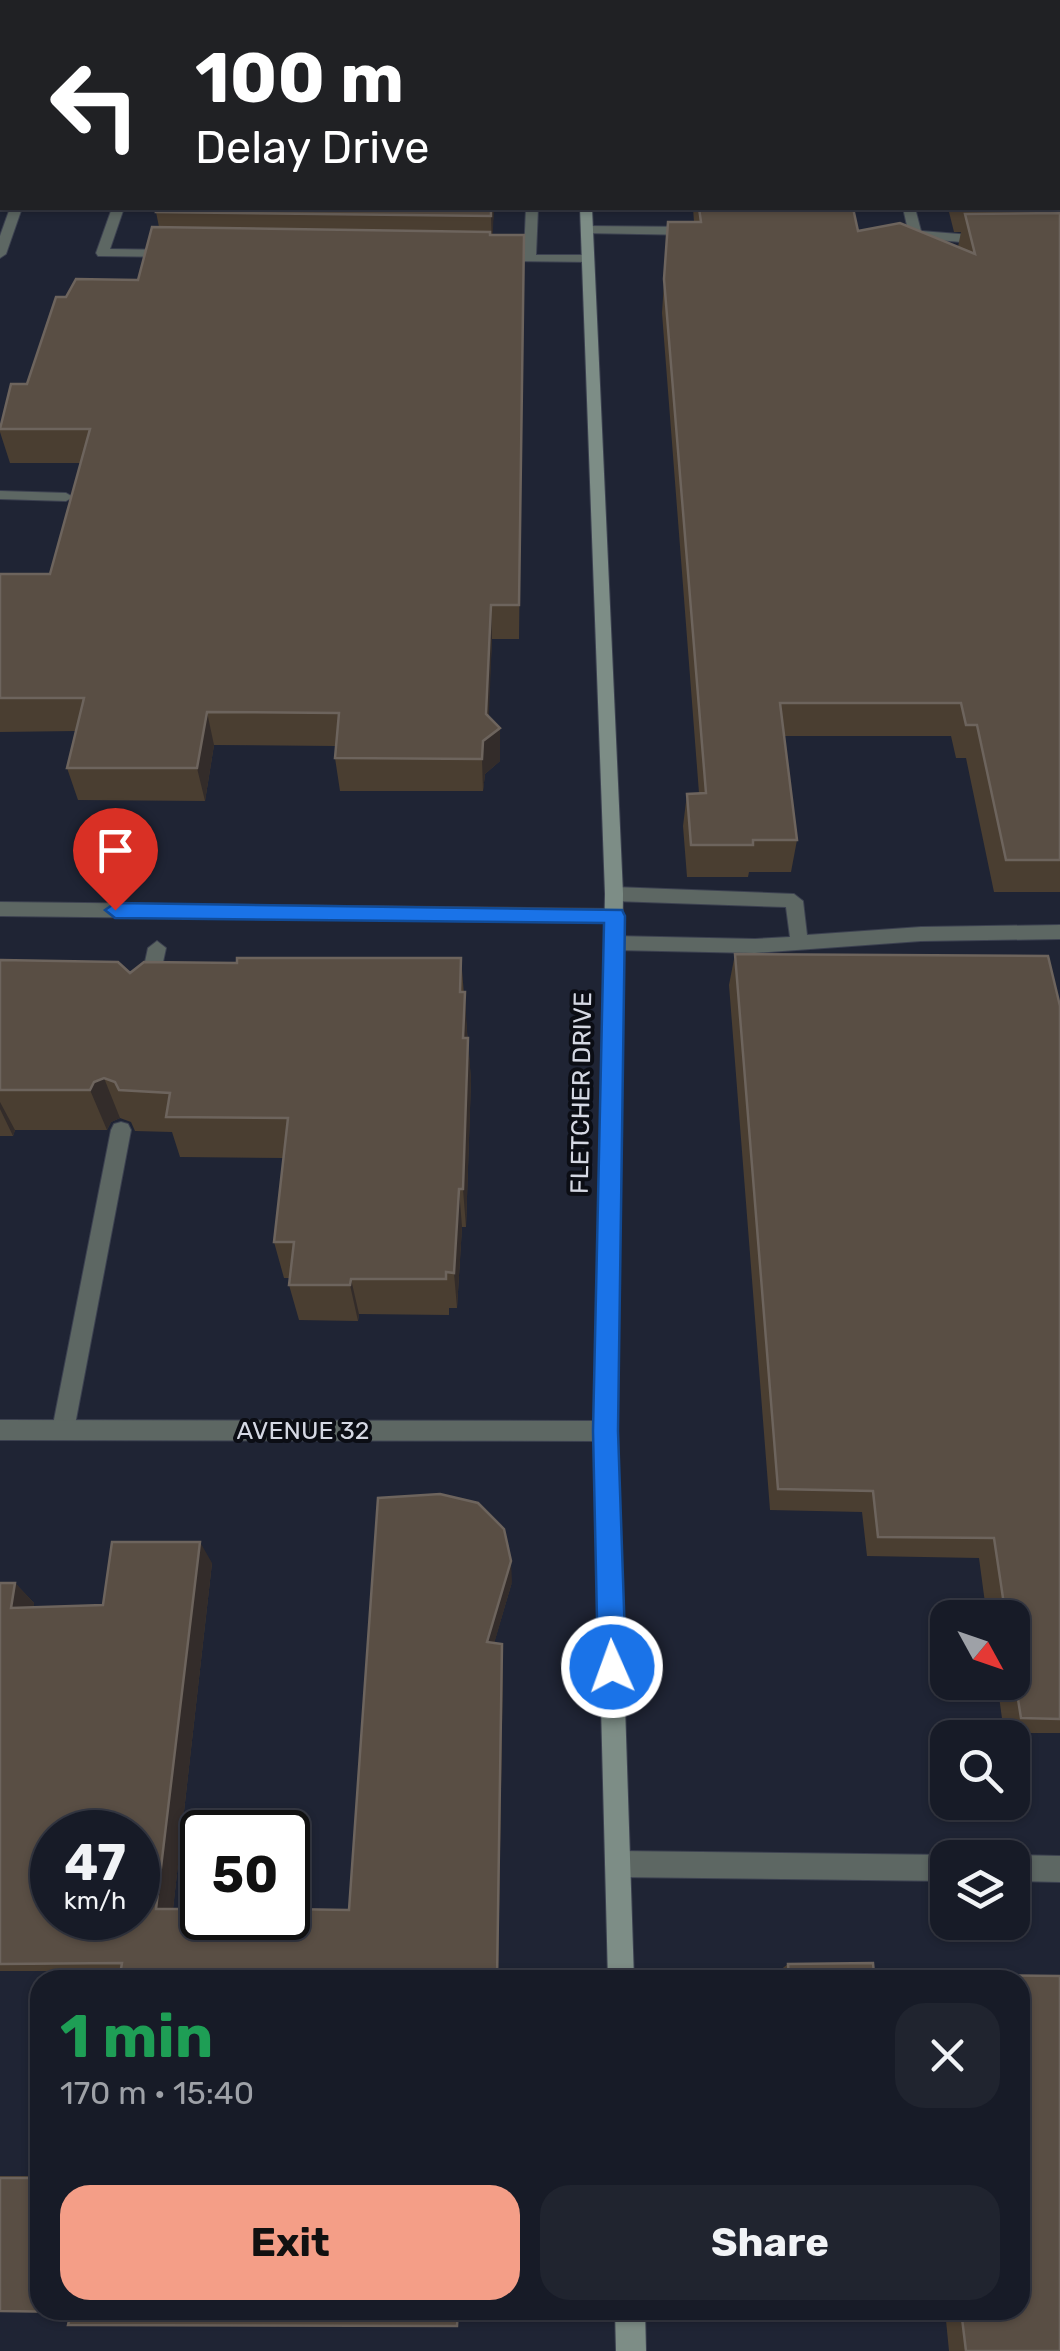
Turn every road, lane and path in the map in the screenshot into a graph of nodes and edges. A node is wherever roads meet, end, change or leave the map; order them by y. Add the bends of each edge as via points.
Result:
1 (15, 210) edge
2 (117, 210) edge
3 (532, 210) edge
4 (586, 210) edge
5 (910, 210) edge
6 (586, 230) junction
7 (702, 231) edge
8 (896, 234) edge
9 (915, 234) junction
10 (1007, 240) edge
11 (0, 254) edge
12 (182, 254) edge
13 (492, 258) edge
14 (530, 258) junction
15 (588, 259) junction
16 (0, 496) edge
17 (66, 497) dead end
18 (614, 905) junction
19 (0, 909) edge
20 (1060, 932) edge
21 (799, 940) junction
22 (614, 942) junction
23 (158, 948) dead end
24 (145, 1005) edge
25 (120, 1130) edge
26 (0, 1430) edge
27 (63, 1430) junction
28 (605, 1431) junction
29 (618, 1864) junction
30 (930, 1868) edge
31 (1030, 1868) edge
32 (1060, 1869) edge
33 (621, 1970) edge
34 (630, 2320) edge
35 (632, 2351) edge

1 - 11 street
2 - 12 street via 102,253
3 - 14 street
4 - 6 main road, FLETCHER DRIVE
5 - 9 street
6 - 7 street
6 - 15 main road, FLETCHER DRIVE
8 - 9 street
9 - 10 street
13 - 14 street
14 - 15 street
15 - 18 main road, FLETCHER DRIVE
16 - 17 street
18 - 19 street
18 - 21 street via 794,901
18 - 22 main road, FLETCHER DRIVE
20 - 21 street
21 - 22 street via 755,946
22 - 28 main road, FLETCHER DRIVE
23 - 24 street
25 - 27 street
26 - 27 street, AVENUE 32
27 - 28 street, AVENUE 32
28 - 29 main road, FLETCHER DRIVE
29 - 30 street
29 - 33 main road, FLETCHER DRIVE
31 - 32 street
34 - 35 main road

